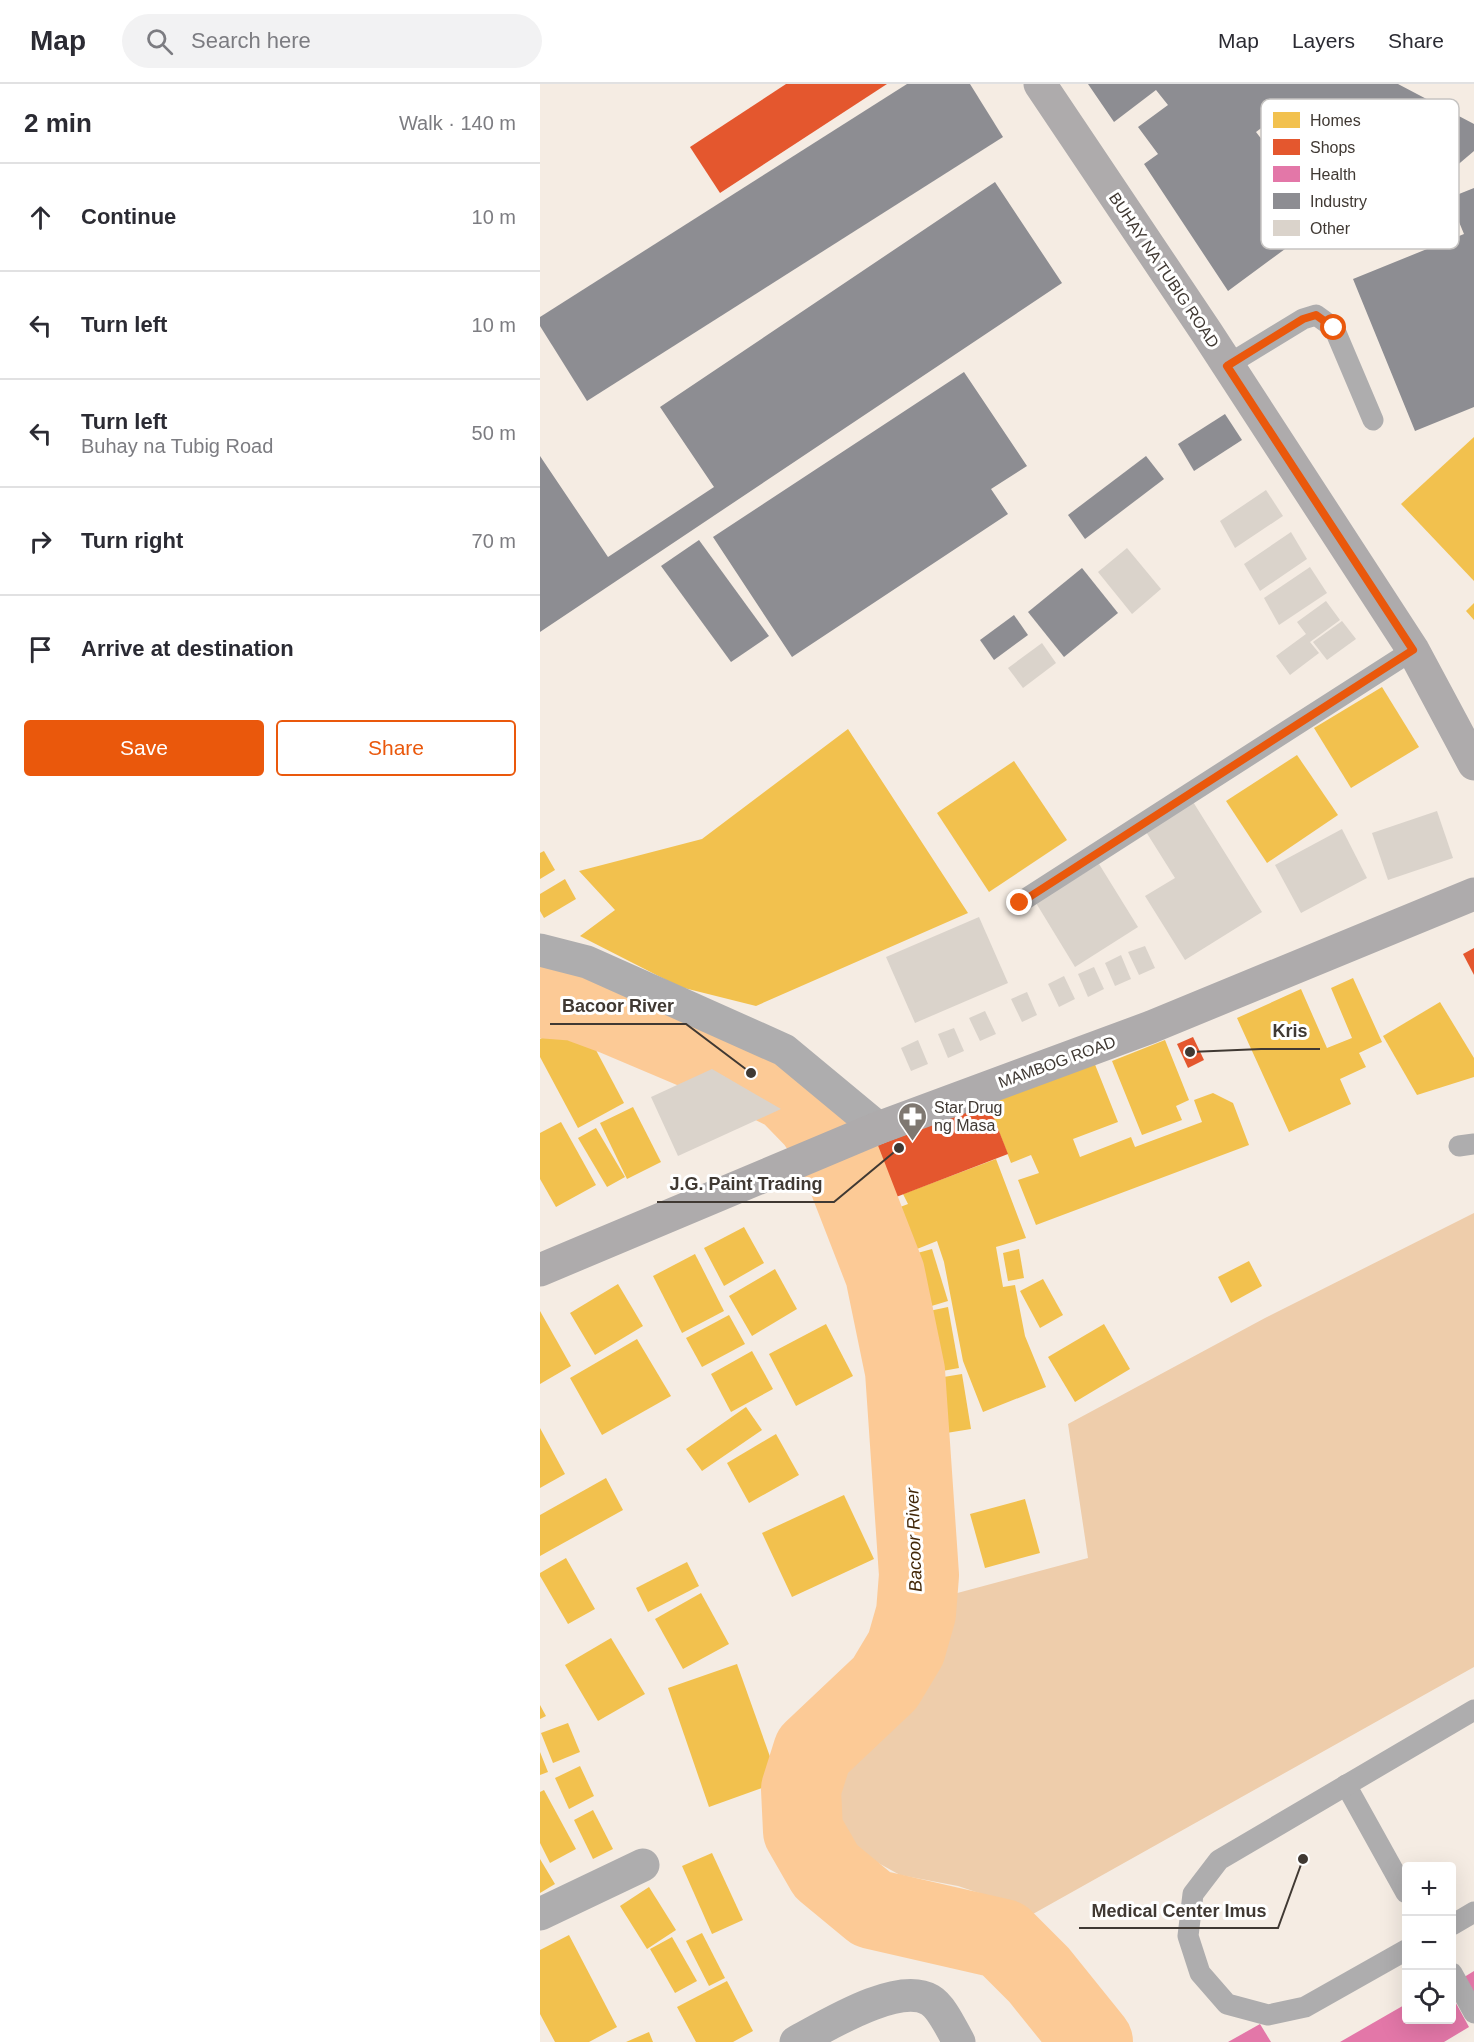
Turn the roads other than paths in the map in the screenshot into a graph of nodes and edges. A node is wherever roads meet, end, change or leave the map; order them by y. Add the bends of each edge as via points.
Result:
1 (1040, 84) edge
2 (1227, 366) junction
3 (1373, 420) dead end
4 (1413, 650) junction
5 (1474, 764) edge
6 (1474, 894) edge
7 (1020, 903) dead end
8 (540, 950) edge
9 (878, 1128) junction
10 (540, 1270) edge
11 (1474, 1710) edge
12 (1346, 1785) junction
13 (643, 1864) dead end
14 (1402, 1884) edge
15 (1474, 1912) edge
16 (540, 1914) edge
17 (1456, 1923) edge
18 (1402, 1953) edge
19 (1456, 1980) edge
20 (1474, 2013) edge
21 (796, 2042) edge
22 (959, 2042) edge

1 - 2 main road, BUHAY NA TUBIG ROAD
2 - 3 lane via 1316,315 1334,328
2 - 4 main road, BUHAY NA TUBIG ROAD
4 - 5 main road, BUHAY NA TUBIG ROAD
4 - 7 lane
6 - 9 main road, MAMBOG ROAD via 1151,1027
8 - 9 street via 587,962 784,1050
9 - 10 main road, MAMBOG ROAD
11 - 12 lane
12 - 14 lane
12 - 18 lane via 1219,1860 1193,1894 1188,1936 1200,1973 1227,2004 1268,2015 1305,2007
13 - 16 street
15 - 17 lane
19 - 20 lane
21 - 22 street via 884,2000 915,1995 931,2000

